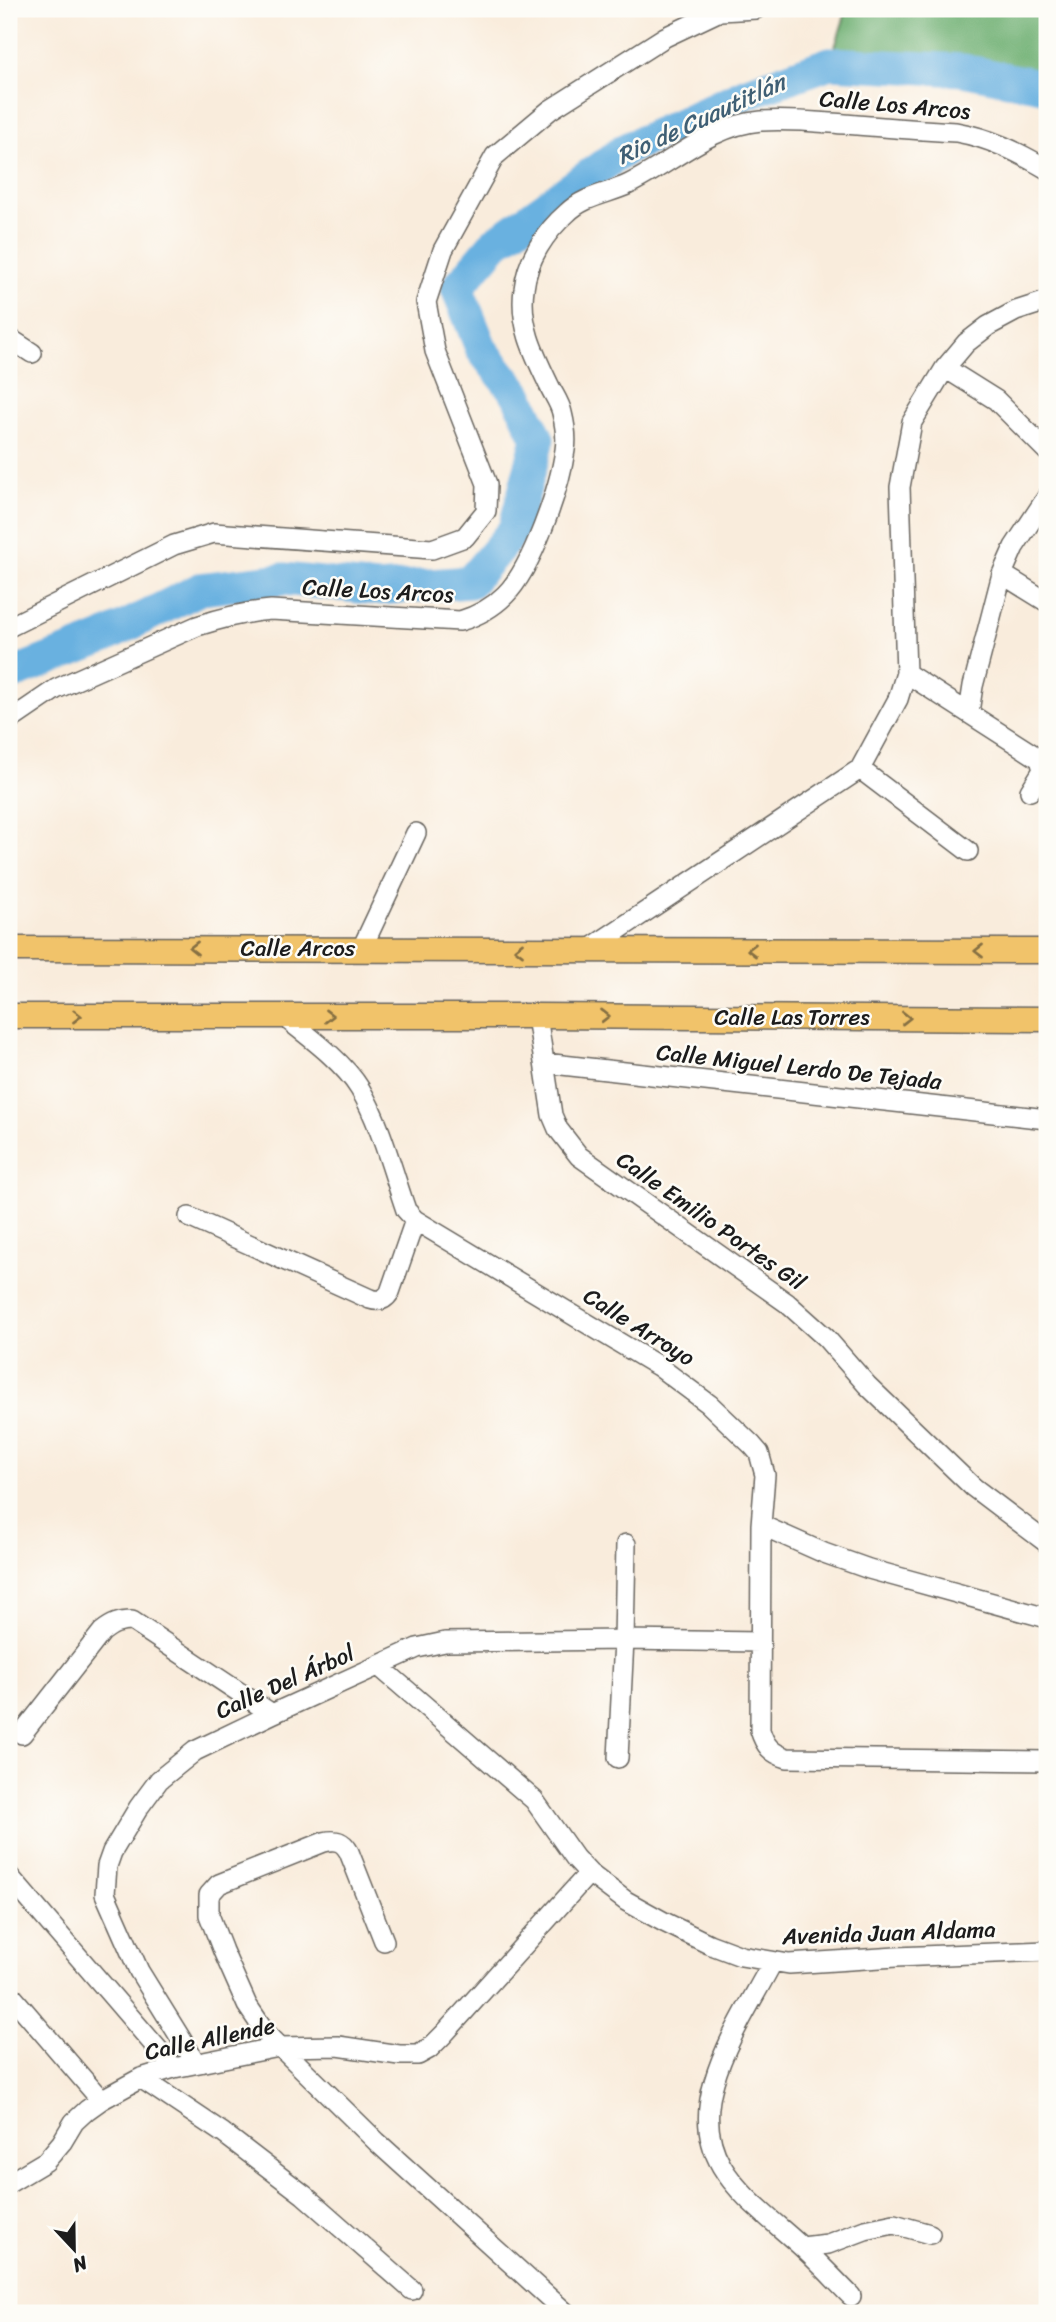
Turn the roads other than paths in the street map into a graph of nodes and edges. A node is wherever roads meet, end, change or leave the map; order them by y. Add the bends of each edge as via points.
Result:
1 (756, 9) edge
2 (1047, 169) edge
3 (1047, 301) edge
4 (9, 338) edge
5 (32, 353) dead end
6 (945, 368) junction
7 (1047, 451) edge
8 (1047, 497) edge
9 (1002, 574) junction
10 (1047, 602) edge
11 (9, 627) edge
12 (906, 673) junction
13 (969, 712) junction
14 (9, 722) edge
15 (860, 769) junction
16 (1030, 791) dead end
17 (416, 833) dead end
18 (968, 851) dead end
19 (9, 948) edge
20 (362, 948) junction
21 (587, 950) junction
22 (1047, 951) edge
23 (9, 1016) edge
24 (283, 1016) junction
25 (537, 1016) junction
26 (1047, 1019) edge
27 (544, 1063) junction
28 (1047, 1119) edge
29 (189, 1217) dead end
30 (415, 1220) junction
31 (761, 1525) junction
32 (1047, 1543) edge
33 (626, 1544) dead end
34 (1047, 1618) edge
35 (624, 1640) junction
36 (760, 1642) junction
37 (380, 1667) junction
38 (272, 1714) junction
39 (22, 1734) dead end
40 (618, 1758) dead end
41 (1046, 1760) edge
42 (589, 1872) junction
43 (9, 1876) edge
44 (383, 1941) dead end
45 (1043, 1948) edge
46 (772, 1963) junction
47 (9, 1993) edge
48 (279, 2047) junction
49 (196, 2063) junction
50 (174, 2068) junction
51 (141, 2078) junction
52 (101, 2100) junction
53 (9, 2183) edge
54 (930, 2234) dead end
55 (802, 2247) junction
56 (412, 2290) dead end
57 (851, 2296) dead end
58 (566, 2313) edge

1 - 11 street, Calle Los Arcos via 720,11 665,37 550,110 495,156 443,250 426,302 435,351 487,484 486,511 465,537 432,549 214,533 174,545
2 - 14 street, Calle Los Arcos via 1004,145 956,132 760,121 735,125 628,184 582,201 551,228 537,248 524,285 523,324 562,410 565,450 539,537 507,593 475,617 460,621 245,612 197,626 57,689
3 - 6 street via 988,326
4 - 5 street
6 - 7 street via 996,400
6 - 12 street via 912,422 900,487
8 - 9 street
9 - 10 street
9 - 13 street
12 - 13 street
12 - 15 street via 898,699
13 - 16 street via 1040,759 1043,770
15 - 18 street
15 - 21 street
17 - 20 street
20 -> 19 main road, Calle Arcos
21 -> 20 main road, Calle Arcos
22 -> 21 main road
23 -> 24 main road
24 -> 25 main road
24 - 30 street via 359,1087 406,1210
25 -> 26 main road, Calle Las Torres
25 - 27 street, Calle Emilio Portes Gil
27 - 28 street, Calle Miguel Lerdo De Tejada
27 - 32 street, Calle Emilio Portes Gil via 552,1115 579,1156 788,1303 946,1463
29 - 30 street via 375,1301 390,1292
30 - 31 street, Calle Arroyo via 658,1366 709,1405 759,1454 765,1475
31 - 34 street via 869,1569
31 - 36 street, Calle Arroyo
33 - 35 street
35 - 36 street, Calle Del Árbol
35 - 37 street, Calle Del Árbol via 445,1642 417,1648
35 - 40 street
36 - 41 street, Calle Arroyo via 760,1730 775,1754 787,1758
37 - 38 street, Calle Del Árbol
37 - 42 street, Avenida Juan Aldama via 534,1800
38 - 39 street via 132,1621 125,1621 102,1632
38 - 49 street, Calle Del Árbol via 195,1751 159,1780 107,1866 105,1894 139,1971
42 - 46 street, Avenida Juan Aldama via 626,1901 664,1922 741,1956
42 - 48 street, Calle Allende via 429,2049 418,2055 399,2055 338,2046
43 - 50 street
44 - 48 street via 349,1853 339,1841 324,1842 212,1889 209,1915 223,1951 247,2005
45 - 46 street, Avenida Juan Aldama
46 - 55 street via 713,2082 709,2136 718,2163 741,2194
47 - 52 street
48 - 49 street, Calle Allende
48 - 58 street
49 - 50 street, Calle Allende
50 - 51 street, Calle Allende
51 - 52 street, Calle Allende
51 - 56 street via 304,2195
52 - 53 street, Calle Allende via 74,2122 46,2161
54 - 55 street via 894,2224
55 - 57 street

